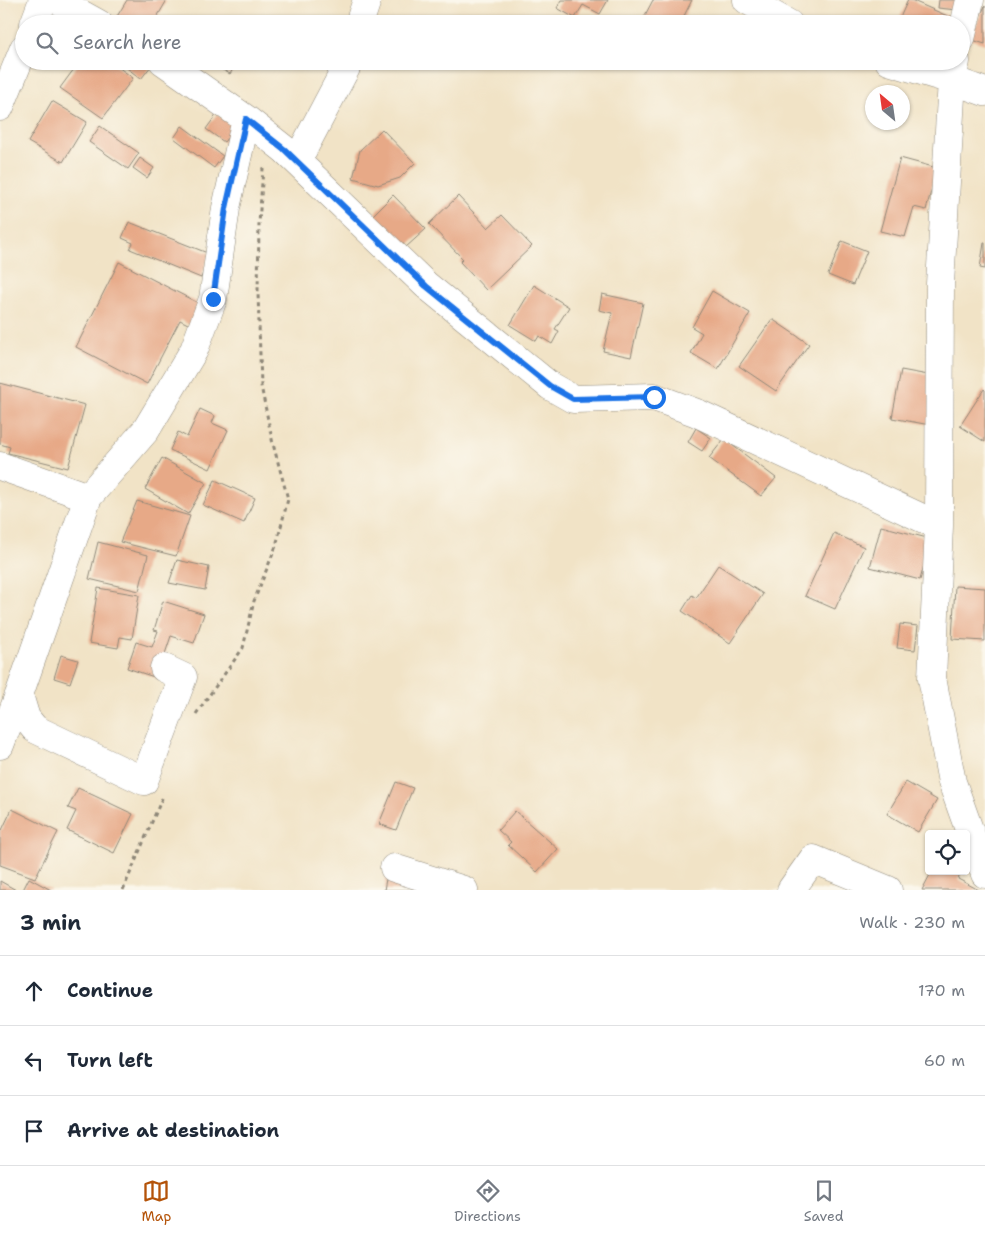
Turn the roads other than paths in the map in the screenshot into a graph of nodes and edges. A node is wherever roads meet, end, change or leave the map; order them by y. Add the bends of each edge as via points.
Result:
1 (43, 0) edge
2 (58, 0) edge
3 (367, 0) edge
4 (747, 0) edge
5 (970, 0) edge
6 (37, 15) edge
7 (82, 15) edge
8 (363, 15) edge
9 (774, 15) edge
10 (967, 15) edge
11 (15, 68) edge
12 (176, 70) edge
13 (345, 70) edge
14 (954, 71) edge
15 (985, 92) edge
16 (2, 96) edge
17 (246, 119) junction
18 (297, 161) junction
19 (0, 466) edge
20 (88, 498) junction
21 (939, 526) junction
22 (164, 668) dead end
23 (10, 691) edge
24 (0, 745) edge
25 (976, 818) edge
26 (394, 868) dead end
27 (985, 874) edge
28 (464, 890) edge
29 (791, 890) edge
30 (888, 890) edge

1 - 6 street
2 - 7 street
3 - 8 street
4 - 9 street
5 - 10 street
11 - 16 street
12 - 17 street
13 - 18 street
14 - 15 street
14 - 21 street via 940,284
17 - 18 street
17 - 20 street via 226,208 213,299 194,350 146,430
18 - 21 street via 426,286 550,386 573,399 654,397 697,413
19 - 20 street
20 - 23 street
21 - 25 street via 932,678 952,782
22 - 23 street via 183,677 144,781 35,728
23 - 24 street
25 - 27 street
26 - 28 street
29 - 30 street via 813,859

